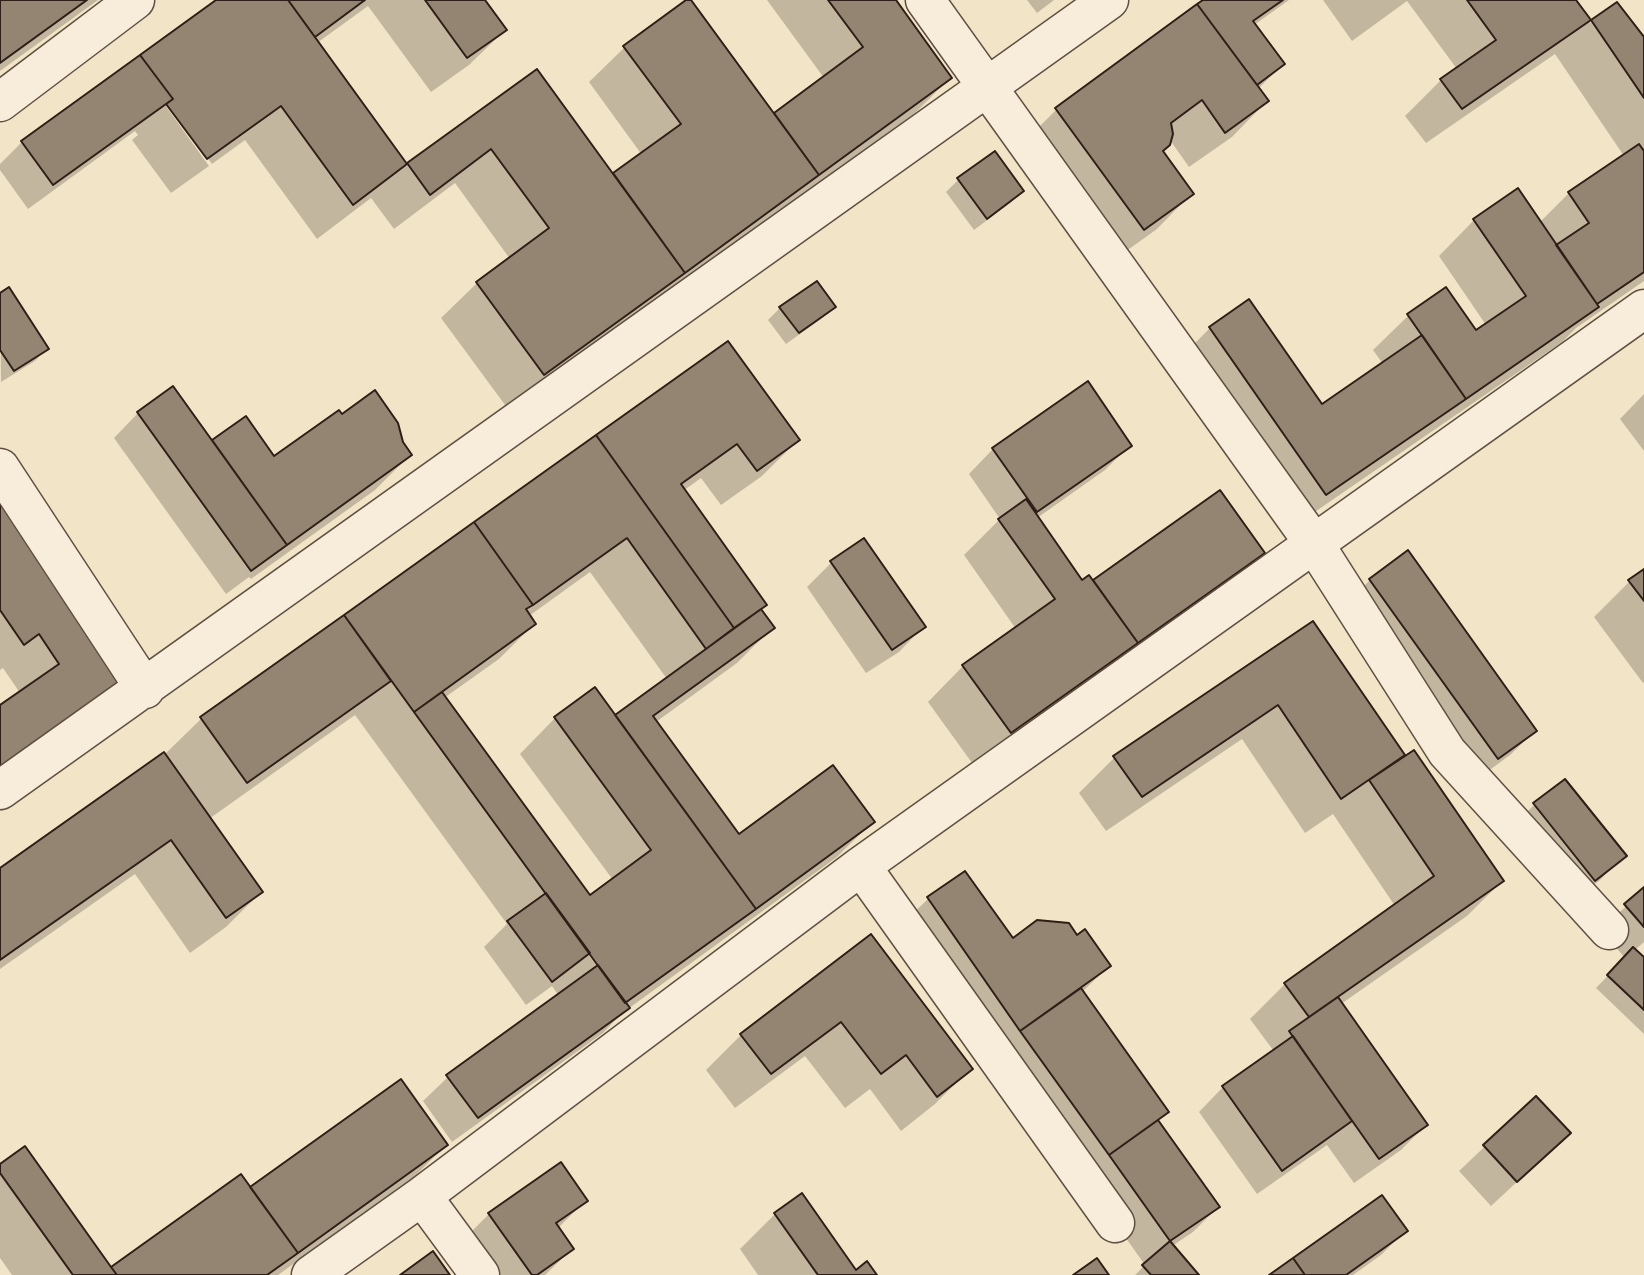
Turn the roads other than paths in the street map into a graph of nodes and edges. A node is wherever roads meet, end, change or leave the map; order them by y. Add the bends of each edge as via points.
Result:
1 (135, 0) edge
2 (925, 0) edge
3 (1109, 0) edge
4 (986, 88) junction
5 (0, 102) edge
6 (1644, 309) edge
7 (0, 468) edge
8 (1315, 545) junction
9 (145, 689) junction
10 (0, 790) edge
11 (861, 866) junction
12 (1609, 930) dead end
13 (422, 1196) junction
14 (1115, 1223) dead end
15 (311, 1275) edge
16 (480, 1275) edge

1 - 5 lane
2 - 4 lane
3 - 4 lane
4 - 8 lane
4 - 9 lane
6 - 8 lane
7 - 9 lane
8 - 11 lane
8 - 12 lane via 1447,752
9 - 10 lane
11 - 13 lane
11 - 14 lane
13 - 15 lane
13 - 16 lane

